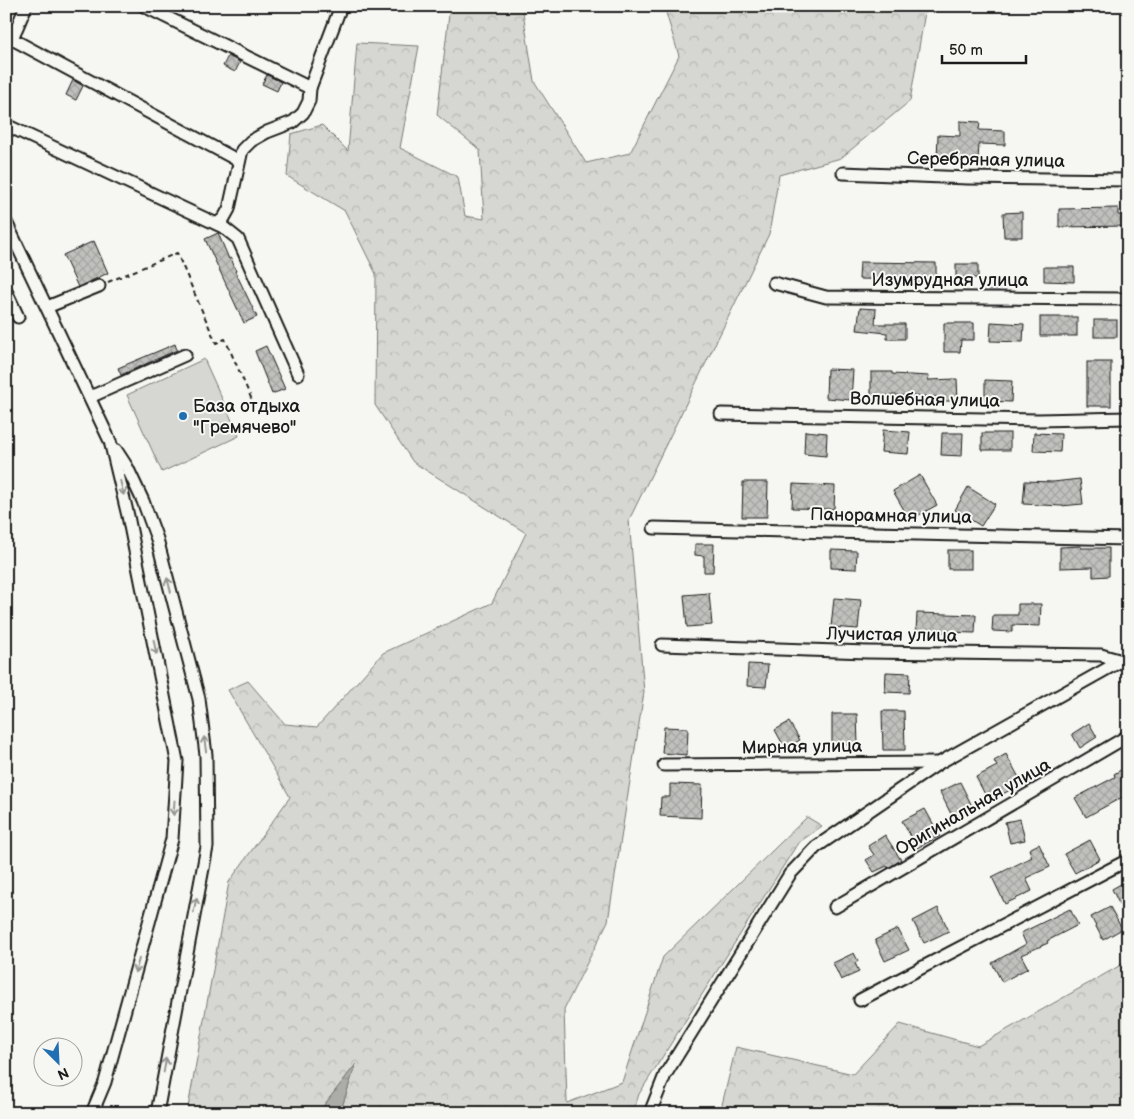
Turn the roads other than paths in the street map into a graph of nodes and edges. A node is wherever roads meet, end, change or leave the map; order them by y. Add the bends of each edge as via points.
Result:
1 (26, 6) edge
2 (144, 6) edge
3 (341, 6) edge
4 (9, 38) edge
5 (310, 88) junction
6 (6, 125) edge
7 (239, 161) junction
8 (844, 173) dead end
9 (1128, 180) edge
10 (6, 222) edge
11 (217, 224) junction
12 (774, 283) dead end
13 (99, 286) road end
14 (6, 291) edge
15 (1128, 299) edge
16 (47, 307) junction
17 (18, 317) dead end
18 (186, 355) dead end
19 (298, 374) dead end
20 (90, 397) junction
21 (721, 414) dead end
22 (1128, 418) edge
23 (110, 441) junction
24 (654, 528) dead end
25 (1128, 539) edge
26 (662, 645) dead end
27 (1125, 659) edge
28 (1128, 736) edge
29 (939, 763) junction
30 (664, 765) dead end
31 (1128, 860) edge
32 (835, 908) dead end
33 (860, 1000) dead end
34 (92, 1113) edge
35 (157, 1113) edge
36 (650, 1113) edge

1 - 4 street
2 - 5 street
3 - 5 street
4 - 7 street
5 - 7 street via 309,101 303,113 292,122 250,142 242,150
6 - 11 street
7 - 11 street via 229,210
8 - 9 street, Серебряная улица
10 - 16 street
11 - 19 street via 238,239
12 - 15 street, Изумрудная улица via 826,297
13 - 16 street
14 - 17 street
16 - 20 street
18 - 20 street
20 - 23 street
21 - 22 street, Волшебная улица via 1039,420
23 -> 34 street via 177,760 172,839 105,1082
35 -> 23 street via 207,847 206,755 199,699 157,539 127,467
24 - 25 street, Панорамная улица
26 - 27 street, Лучистая улица
27 - 29 street
28 - 32 street, Оригинальная улица
29 - 30 street, Мирная улица
29 - 36 street via 816,847 790,874 665,1075
31 - 33 street

